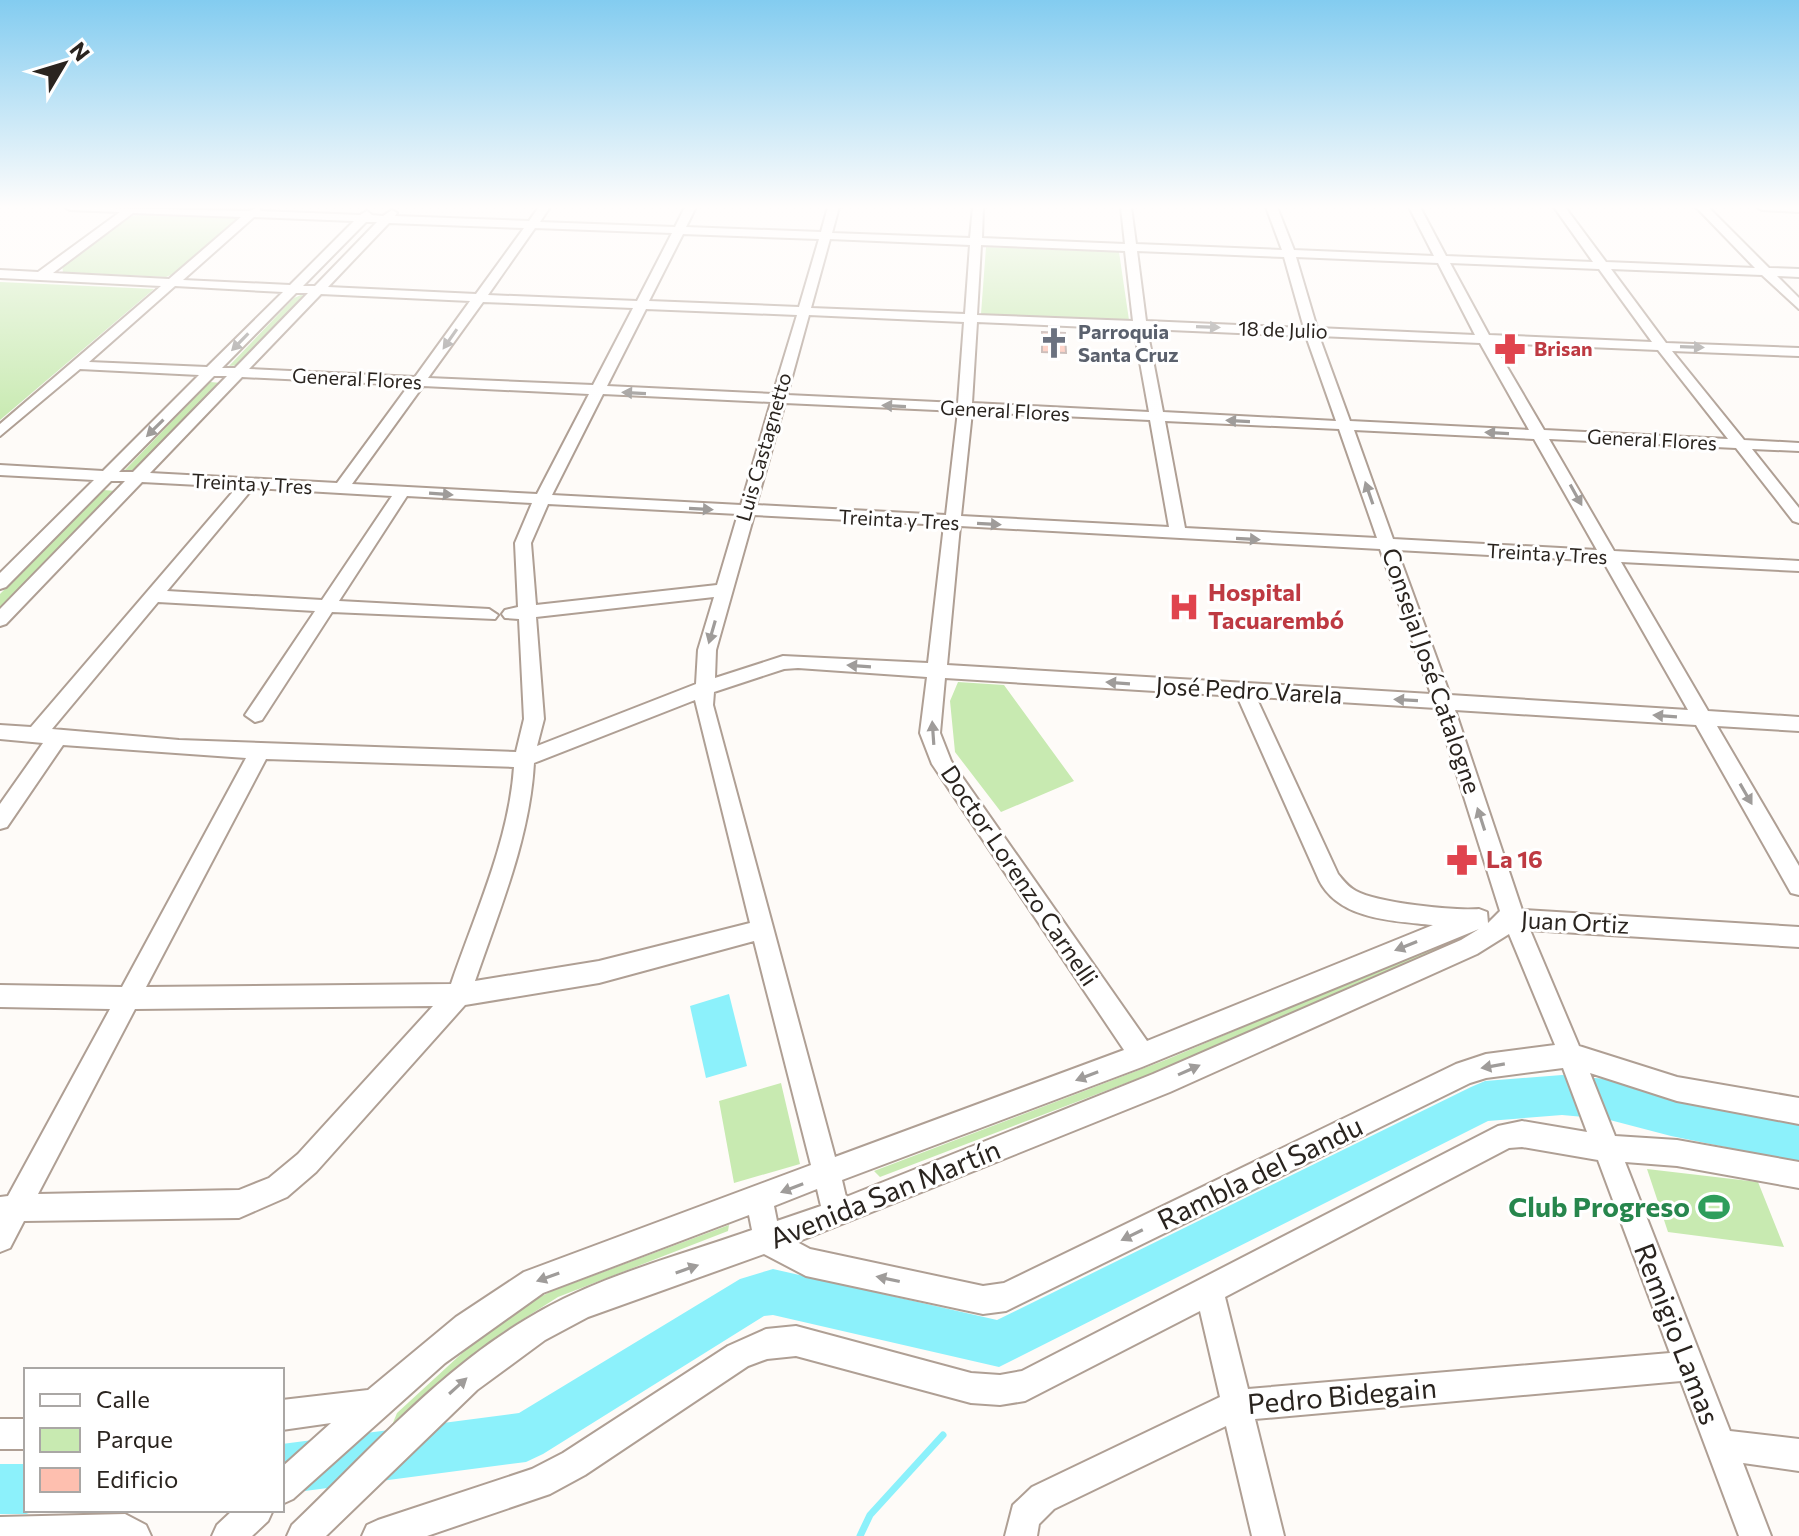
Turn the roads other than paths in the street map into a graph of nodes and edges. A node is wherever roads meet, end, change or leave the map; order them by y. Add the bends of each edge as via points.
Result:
1 (100, 279) edge
2 (177, 279) edge
3 (301, 279) edge
4 (329, 279) edge
5 (492, 279) edge
6 (654, 279) edge
7 (812, 279) edge
8 (972, 279) edge
9 (1135, 279) edge
10 (1296, 279) edge
11 (1453, 279) edge
12 (1612, 279) edge
13 (1773, 279) edge
14 (173, 282) junction
15 (292, 288) junction
16 (319, 289) junction
17 (478, 298) junction
18 (640, 304) junction
19 (1799, 305) edge
20 (803, 311) junction
21 (969, 316) junction
22 (1140, 325) junction
23 (1311, 331) junction
24 (1484, 339) junction
25 (1661, 346) junction
26 (1799, 352) edge
27 (77, 365) junction
28 (210, 373) junction
29 (237, 374) junction
30 (419, 382) junction
31 (597, 391) junction
32 (777, 400) junction
33 (965, 409) junction
34 (1158, 417) junction
35 (1346, 426) junction
36 (0, 432) edge
37 (1542, 435) junction
38 (1743, 444) junction
39 (1799, 447) edge
40 (0, 470) edge
41 (107, 476) junction
42 (139, 478) junction
43 (249, 483) junction
44 (341, 489) junction
45 (402, 492) junction
46 (539, 500) junction
47 (745, 511) junction
48 (1799, 518) edge
49 (953, 522) junction
50 (1178, 535) junction
51 (1388, 546) junction
52 (1610, 557) junction
53 (1799, 566) edge
54 (0, 583) edge
55 (723, 590) junction
56 (154, 596) junction
57 (327, 606) junction
58 (519, 614) junction
59 (489, 615) dead end
60 (0, 620) edge
61 (937, 671) junction
62 (703, 689) junction
63 (1245, 692) junction
64 (1443, 702) junction
65 (255, 715) dead end
66 (1703, 718) junction
67 (1799, 724) edge
68 (0, 732) edge
69 (35, 736) junction
70 (57, 738) junction
71 (260, 751) junction
72 (524, 759) junction
73 (0, 821) edge
74 (1799, 886) edge
75 (1479, 919) junction
76 (1514, 919) junction
77 (764, 929) junction
78 (1799, 937) edge
79 (459, 995) junction
80 (0, 996) edge
81 (128, 998) junction
82 (1142, 1055) junction
83 (1573, 1062) junction
84 (1799, 1111) edge
85 (1603, 1140) junction
86 (827, 1175) junction
87 (1799, 1175) edge
88 (759, 1201) junction
89 (7, 1210) edge
90 (837, 1214) junction
91 (0, 1238) edge
92 (768, 1241) junction
93 (1209, 1290) junction
94 (1688, 1366) junction
95 (373, 1405) junction
96 (1236, 1405) junction
97 (284, 1415) edge
98 (0, 1434) edge
99 (24, 1434) edge
100 (1720, 1445) junction
101 (1799, 1455) edge
102 (284, 1486) edge
103 (1022, 1526) edge
104 (0, 1533) edge
105 (135, 1536) edge
106 (303, 1536) edge
107 (378, 1536) edge
108 (1268, 1536) edge
109 (1755, 1536) edge

1 - 14 street, 18 de Julio
2 - 14 street
3 - 15 street
4 - 16 street
5 - 17 street
6 - 18 street
7 - 20 street, Luis Castagnetto
8 - 21 street, Doctor Lorenzo Carnelli
9 - 22 street
10 - 23 street, Consejal José Catalogne
11 - 24 street
12 - 25 street
13 - 19 street
14 - 15 street, 18 de Julio
14 - 27 street
15 - 16 street, 18 de Julio
15 -> 28 street
16 - 17 street, 18 de Julio
16 - 29 street
17 - 18 street, 18 de Julio
17 -> 30 street
18 - 20 street, 18 de Julio
18 - 31 street
20 - 21 street, 18 de Julio
20 - 32 street, Luis Castagnetto
21 - 22 street, 18 de Julio
21 - 33 street, Doctor Lorenzo Carnelli
22 -> 23 street, 18 de Julio
22 - 34 street
23 - 24 street, 18 de Julio
23 - 35 street, Consejal José Catalogne
24 - 25 street, 18 de Julio
24 - 37 street
25 -> 26 street, 18 de Julio
25 - 38 street
27 - 28 street, General Flores
27 - 36 street
28 - 29 street, General Flores
28 -> 41 street
29 - 30 street, General Flores
29 - 42 street
30 - 31 street, General Flores
30 - 44 street
32 -> 31 street, General Flores
31 - 46 street
33 -> 32 street, General Flores
32 - 47 street, Luis Castagnetto
33 - 34 street, General Flores
33 - 49 street, Doctor Lorenzo Carnelli
35 -> 34 street, General Flores
34 - 50 street
37 -> 35 street, General Flores
51 -> 35 street, Consejal José Catalogne
37 - 38 street, General Flores
37 -> 52 street
38 - 39 street, General Flores
38 - 48 street
40 - 41 street, Treinta y Tres
41 - 42 street, Treinta y Tres
41 - 54 street
42 - 43 street, Treinta y Tres
42 - 60 street
43 - 44 street, Treinta y Tres
43 - 56 street
44 - 45 street, Treinta y Tres
45 -> 46 street, Treinta y Tres
45 - 57 street
46 -> 47 street, Treinta y Tres
46 - 58 street via 523,543
47 - 49 street, Treinta y Tres
47 - 55 street, Luis Castagnetto
49 -> 50 street, Treinta y Tres
49 - 61 street, Doctor Lorenzo Carnelli
50 -> 51 street, Treinta y Tres
51 - 52 street, Treinta y Tres
51 - 64 street, Consejal José Catalogne
52 - 53 street, Treinta y Tres
52 - 66 street
55 - 58 street
55 -> 62 street, Luis Castagnetto
56 - 57 street
56 - 69 street
57 - 59 street
57 - 65 street
58 - 72 street via 534,719
61 -> 62 street, José Pedro Varela via 783,663
63 -> 61 street, José Pedro Varela
82 -> 61 street, Doctor Lorenzo Carnelli via 934,750 930,733
62 - 72 street, José Pedro Varela
62 - 77 street, Luis Castagnetto
64 -> 63 street, José Pedro Varela
63 - 75 street, Juan Ortiz via 1341,894 1404,912
66 -> 64 street, José Pedro Varela
76 -> 64 street, Consejal José Catalogne
66 - 67 street, José Pedro Varela
66 -> 74 street
68 - 69 street
69 - 70 street
70 - 71 street
70 - 73 street
71 - 72 street
71 - 81 street
72 - 79 street via 522,795 507,853
75 - 76 street, Juan Ortiz
75 -> 82 street, Avenida San Martín
76 - 78 street, Juan Ortiz
76 - 83 street, Consejal José Catalogne
90 -> 76 street, Avenida San Martín via 1175,1077 1469,947
77 - 79 street via 599,972
77 - 86 street, Luis Castagnetto
79 - 81 street
79 - 89 street via 307,1163 278,1188 239,1204
80 - 81 street
81 - 89 street
82 -> 86 street, Avenida San Martín
83 - 84 street, Rambla del Sandu via 1677,1089
83 - 85 street, Consejal José Catalogne
83 -> 92 street, Rambla del Sandu via 1486,1066 1465,1073 1006,1297 983,1300 806,1262
85 - 87 street
85 - 93 street via 1507,1135
85 - 94 street, Remigio Lamas
86 -> 88 street, Avenida San Martín
86 - 90 street, Luis Castagnetto
88 - 92 street
88 -> 95 street, Avenida San Martín via 534,1282 472,1322
89 - 91 street
90 - 92 street, Avenida San Martín
106 -> 92 street, Avenida San Martín via 466,1379 535,1330 581,1305
93 - 96 street
93 - 107 street via 1025,1386 1000,1390 971,1388 796,1341 766,1344 738,1356 539,1483
94 - 96 street, Pedro Bidegain
94 - 100 street, Remigio Lamas
95 - 97 street
95 - 102 street, Avenida San Martín
96 - 103 street, Pedro Bidegain via 1043,1498
96 - 108 street
98 - 99 street
100 - 101 street
100 - 109 street, Remigio Lamas
104 - 105 street via 125,1530

